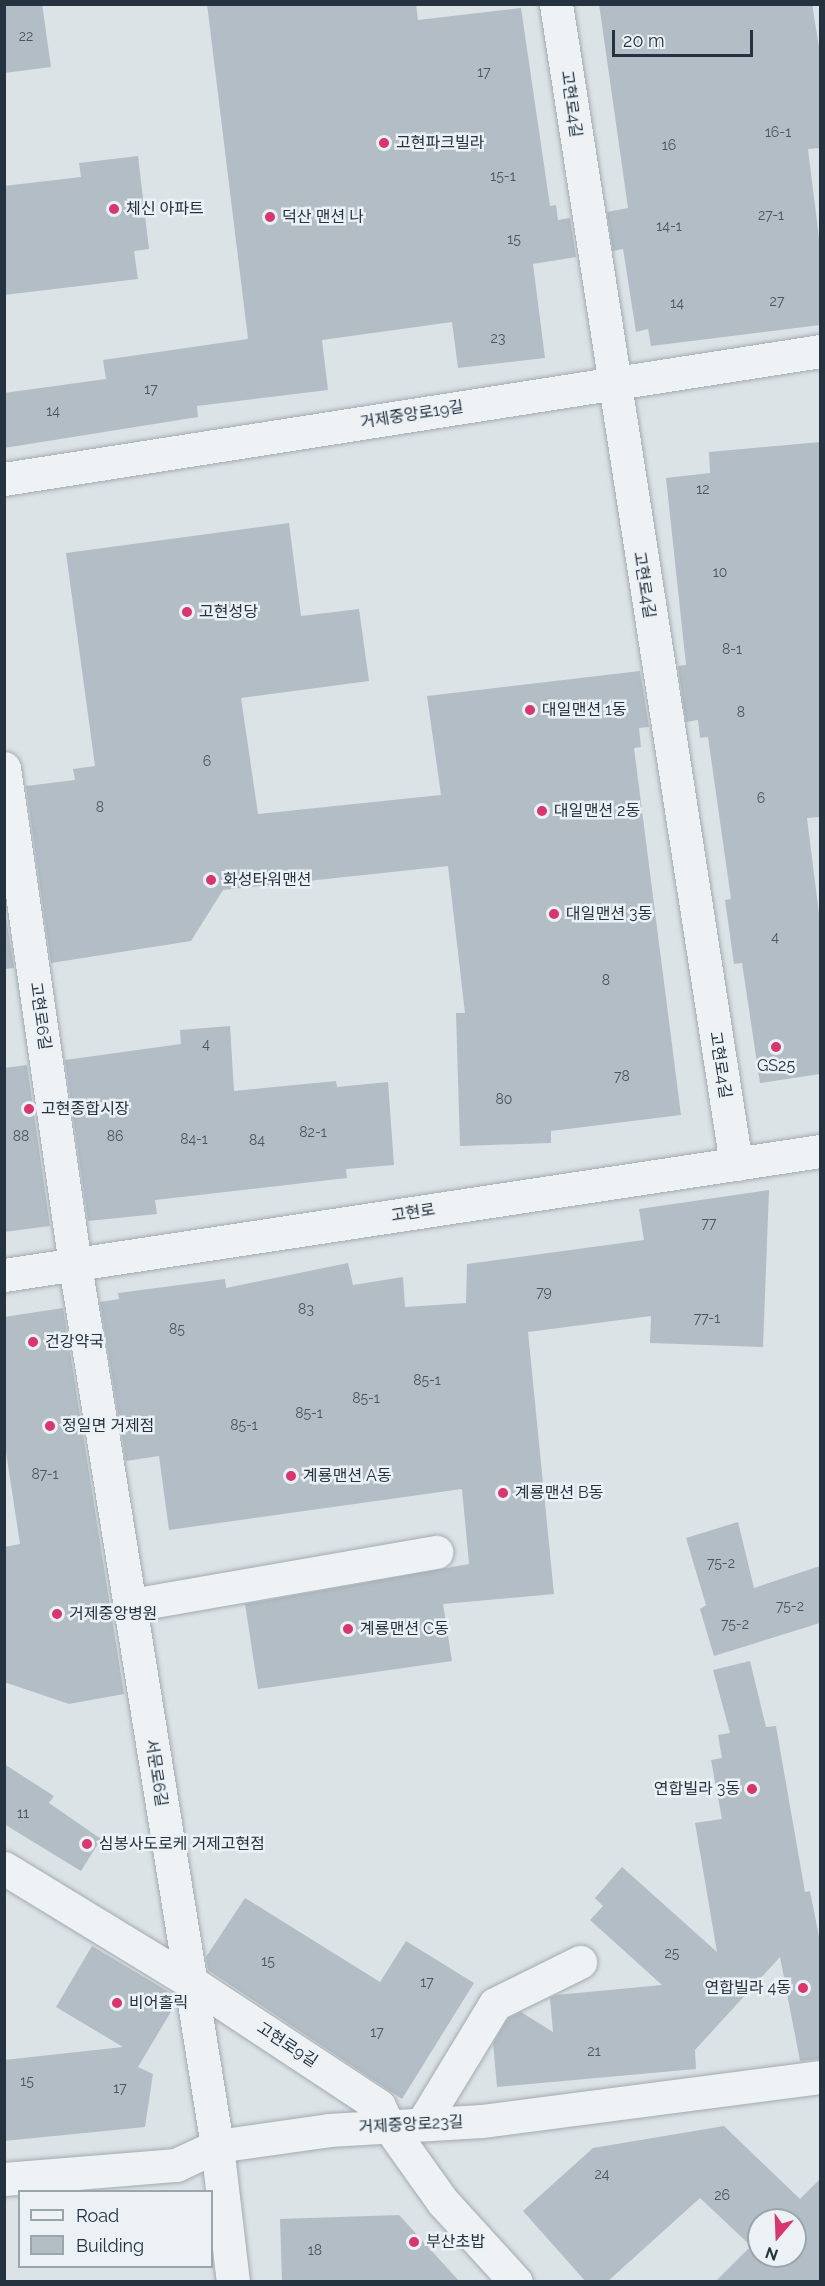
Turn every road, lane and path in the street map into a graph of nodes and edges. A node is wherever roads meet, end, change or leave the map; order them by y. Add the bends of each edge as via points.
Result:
1 (556, 4) edge
2 (820, 351) edge
3 (613, 383) junction
4 (4, 479) edge
5 (4, 768) edge
6 (820, 1151) edge
7 (736, 1164) junction
8 (75, 1265) junction
9 (4, 1275) edge
10 (436, 1552) dead end
11 (132, 1605) junction
12 (4, 1868) edge
13 (580, 1962) dead end
14 (191, 1982) junction
15 (820, 2077) edge
16 (422, 2124) junction
17 (388, 2125) junction
18 (217, 2146) junction
19 (4, 2179) edge
20 (233, 2282) edge
21 (516, 2282) edge

1 - 3 street, 고현로4길
2 - 3 street, 거제중앙로19길
3 - 4 street, 거제중앙로19길
3 - 7 street, 고현로4길
5 - 8 street, 고현로6길
6 - 7 street, 고현로
7 - 8 street, 고현로
8 - 9 street, 고현로
8 - 11 street, 서문로6길
10 - 11 street
11 - 14 street, 서문로6길 via 153,1765
12 - 14 street, 고현로9길
13 - 16 street via 495,2004
14 - 17 street, 고현로9길 via 379,2106
14 - 18 street, 서문로6길
15 - 16 street, 거제중앙로23길 via 482,2121
16 - 17 street, 거제중앙로23길
17 - 18 street, 거제중앙로23길
17 - 21 street, 고현로9길 via 443,2202
18 - 19 street, 거제중앙로23길 via 176,2165
18 - 20 street, 서문로6길

